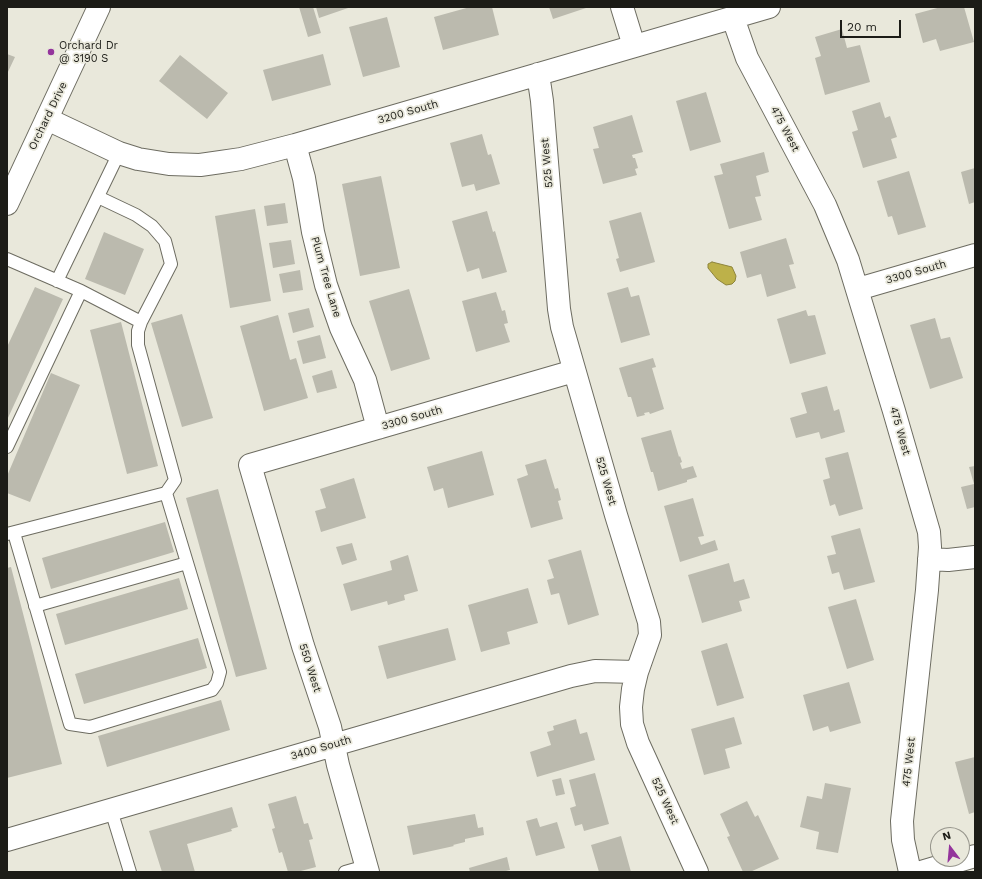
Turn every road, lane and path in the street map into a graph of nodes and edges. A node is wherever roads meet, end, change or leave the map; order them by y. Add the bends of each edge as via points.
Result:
1 (99, 7) edge
2 (622, 7) edge
3 (769, 7) edge
4 (733, 18) junction
5 (634, 46) junction
6 (538, 74) junction
7 (47, 119) junction
8 (294, 145) junction
9 (119, 153) junction
10 (98, 197) junction
11 (7, 204) edge
12 (975, 255) edge
13 (7, 259) edge
14 (57, 281) junction
15 (858, 289) junction
16 (81, 291) junction
17 (141, 322) junction
18 (574, 371) junction
19 (378, 428) junction
20 (7, 447) edge
21 (250, 465) joint
22 (166, 493) junction
23 (10, 534) edge
24 (975, 557) edge
25 (929, 559) junction
26 (187, 563) junction
27 (35, 606) junction
28 (637, 672) junction
29 (334, 744) junction
30 (111, 810) junction
31 (7, 840) edge
32 (975, 856) edge
33 (367, 869) edge
34 (130, 872) edge
35 (345, 872) edge
36 (697, 872) edge
37 (910, 872) edge
38 (920, 872) edge

1 - 7 street, Orchard Drive
2 - 5 street
3 - 4 street, 3200 South
4 - 5 street, 3200 South
4 - 15 street, 475 West via 747,58 825,205
5 - 6 street, 3200 South
6 - 8 street, 3200 South
6 - 18 street, 525 West via 559,309
7 - 9 street, 3200 South
7 - 11 street, Orchard Drive
8 - 9 street, 3200 South via 241,159 200,165 152,162
8 - 19 street, Plum Tree Lane via 304,178 313,232 326,285 341,328 364,380
9 - 10 lane
10 - 14 lane
10 - 17 lane via 136,215 152,226 165,241 171,264
12 - 15 street, 3300 South
13 - 14 lane
14 - 16 lane
15 - 25 street, 475 West via 929,532
16 - 17 lane
16 - 20 lane
17 - 22 lane via 138,345 174,480
18 - 19 street, 3300 South
18 - 28 street, 525 West via 649,622 650,635
19 - 21 street, 3300 South
21 - 29 street, 550 West
22 - 23 lane
22 - 26 lane
23 - 27 lane
24 - 25 street
25 - 37 street, 475 West via 902,821
26 - 27 lane
26 - 27 lane via 220,672 217,683 212,690 90,727 70,724
28 - 29 street, 3400 South via 582,672
28 - 36 street, 525 West via 633,689 632,724 638,743
29 - 30 street, 3400 South
29 - 33 street, 550 West
30 - 31 street, 3400 South
30 - 34 lane
32 - 38 street
33 - 35 lane

